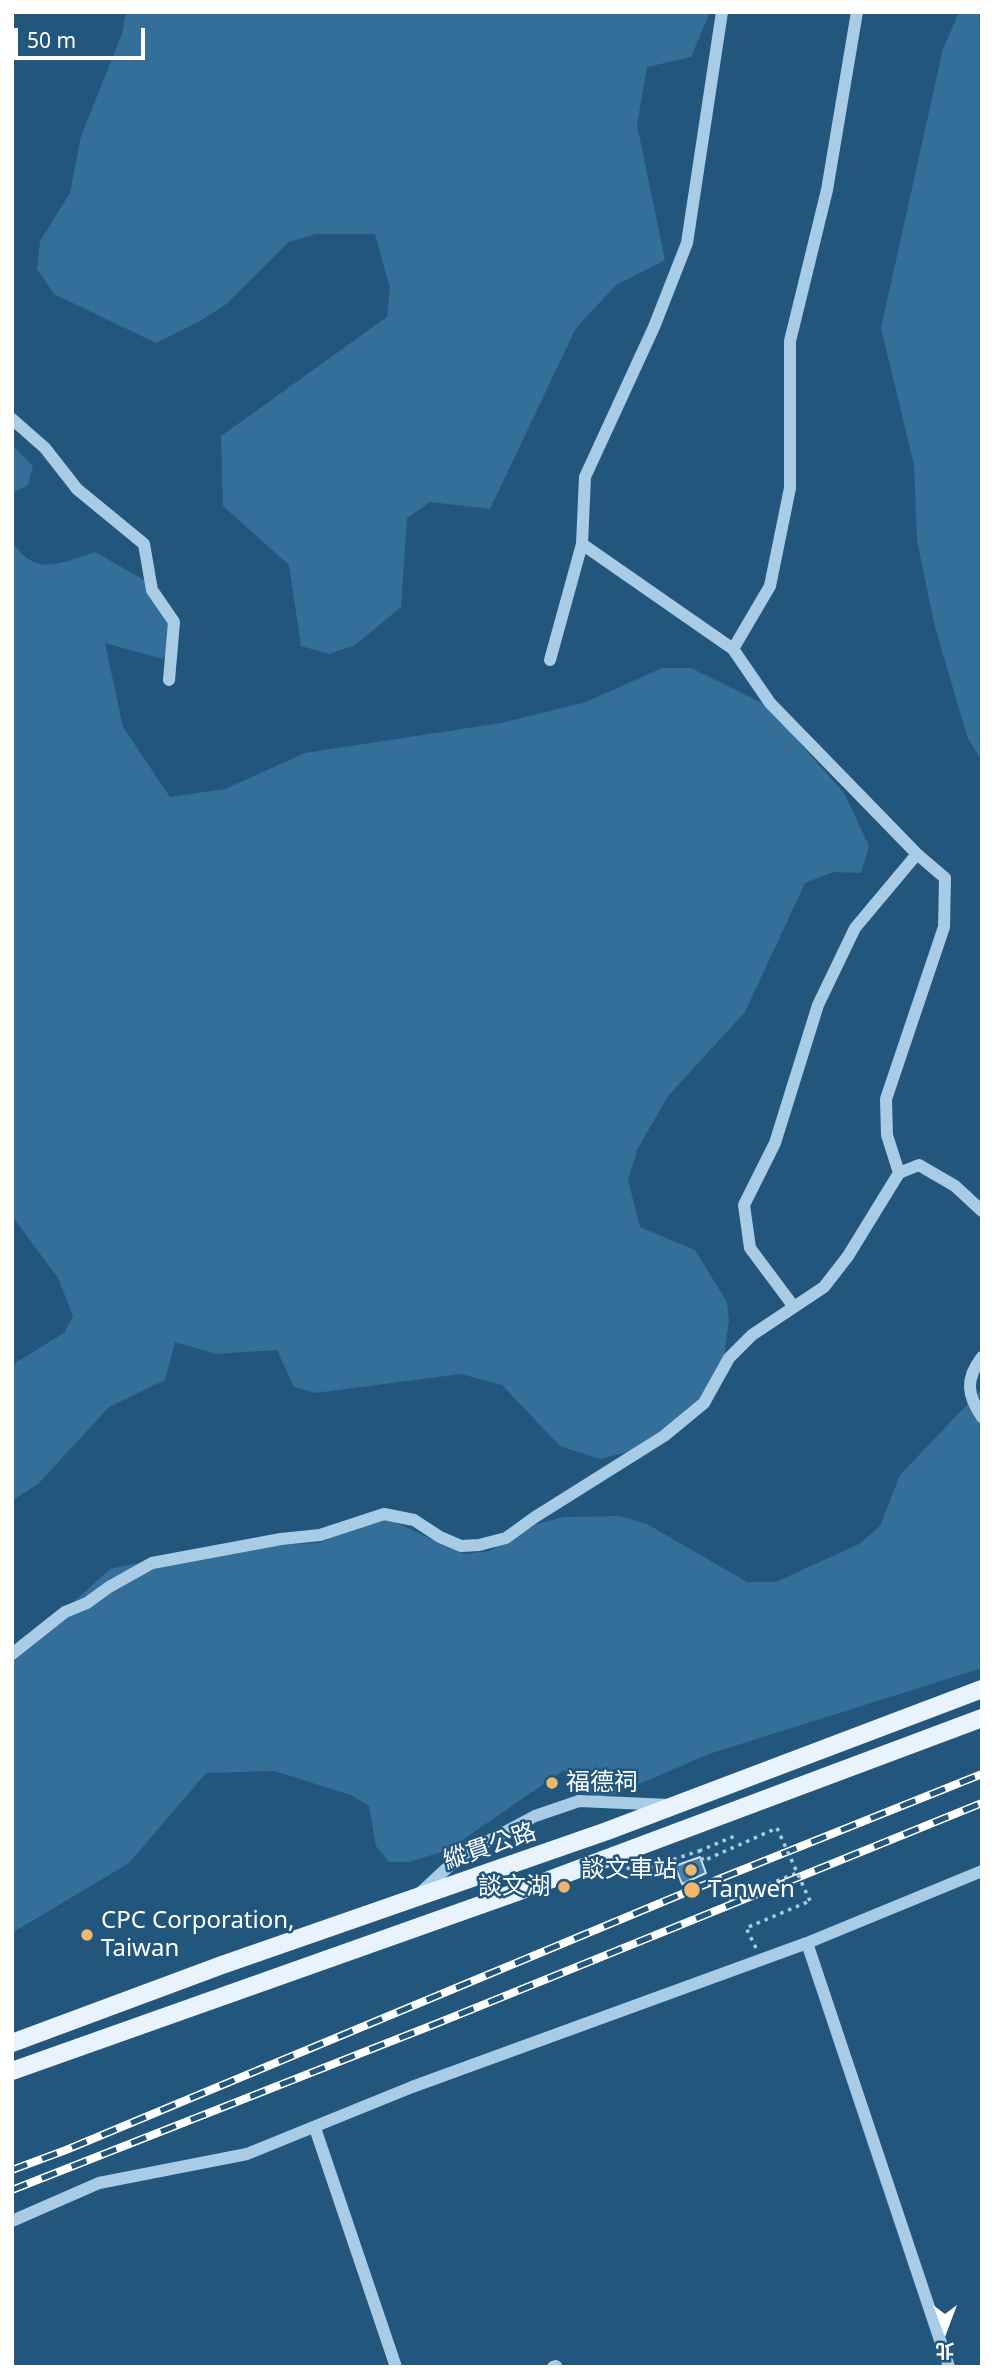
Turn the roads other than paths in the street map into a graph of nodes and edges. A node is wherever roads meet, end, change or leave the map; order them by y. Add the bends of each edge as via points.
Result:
1 (722, 12) edge
2 (857, 12) edge
3 (12, 419) edge
4 (582, 544) junction
5 (733, 649) junction
6 (551, 660) dead end
7 (169, 680) dead end
8 (917, 854) junction
9 (899, 1173) junction
10 (982, 1211) edge
11 (794, 1307) junction
12 (982, 1357) edge
13 (982, 1417) edge
14 (12, 1654) edge
15 (982, 1689) edge
16 (982, 1718) edge
17 (677, 1805) junction
18 (604, 1833) junction
19 (616, 1854) junction
20 (982, 1871) edge
21 (413, 1900) junction
22 (807, 1943) junction
23 (87, 2016) junction
24 (98, 2039) junction
25 (12, 2043) edge
26 (12, 2071) edge
27 (315, 2127) junction
28 (12, 2221) edge
29 (396, 2367) edge
30 (949, 2367) edge

1 - 4 street via 687,243 585,478
2 - 5 street via 827,190 790,341 790,488 770,586
3 - 7 street via 45,448 78,489 144,544 152,590 174,622
4 - 5 street
4 - 6 street
5 - 8 street via 770,703
8 - 9 street via 946,878 944,927 886,1098 887,1135
8 - 11 street via 855,928 818,1005 775,1143 744,1205 750,1248
9 - 10 street via 919,1165 955,1186
9 - 11 street via 824,1287
11 - 14 street via 752,1335 729,1358 704,1403 664,1436 506,1538 461,1546 414,1520 384,1514 320,1535 152,1563 65,1612
12 - 13 street via 972,1370 969,1390
15 - 17 main road, 縱貫公路
16 - 19 main road, 縱貫公路
17 - 18 main road, 縱貫公路
17 - 21 street via 579,1801 535,1816 460,1856
18 - 19 main road
18 - 21 main road, 縱貫公路
19 - 24 main road, 縱貫公路
20 - 22 street
21 - 23 main road, 縱貫公路
22 - 27 street
22 - 30 street
23 - 24 main road
23 - 25 main road, 縱貫公路
24 - 26 main road, 縱貫公路
27 - 28 street via 247,2154 99,2183
27 - 29 street

